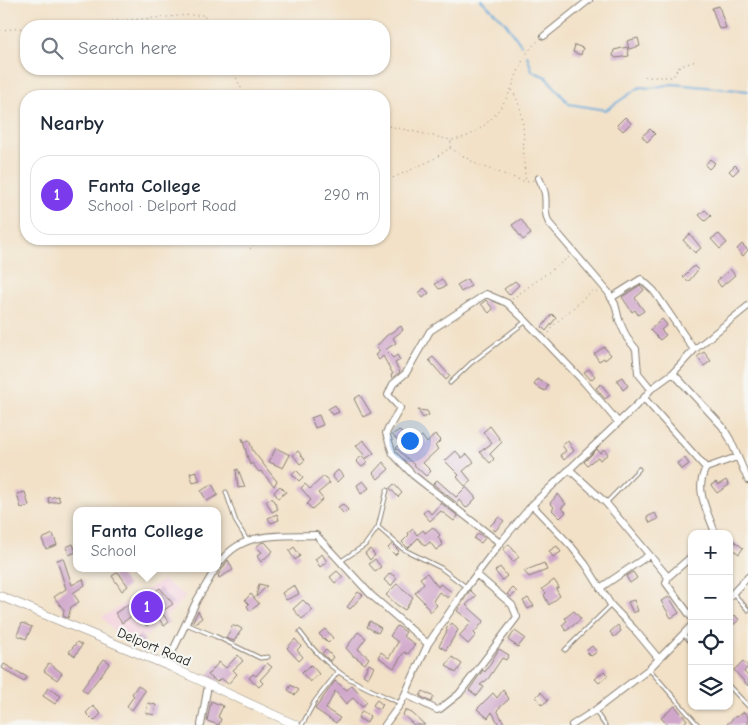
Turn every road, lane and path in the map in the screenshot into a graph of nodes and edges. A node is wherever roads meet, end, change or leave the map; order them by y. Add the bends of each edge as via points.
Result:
1 (589, 0) edge
2 (128, 20) edge
3 (205, 20) edge
4 (20, 28) edge
5 (0, 30) edge
6 (544, 36) joint
7 (696, 62) dead end
8 (235, 75) edge
9 (645, 76) dead end
10 (511, 89) junction
11 (242, 90) edge
12 (390, 126) edge
13 (451, 140) junction
14 (450, 148) junction
15 (539, 178) joint
16 (390, 179) edge
17 (526, 182) junction
18 (254, 245) edge
19 (250, 249) dead end
20 (576, 252) junction
21 (610, 295) junction
22 (507, 304) junction
23 (748, 306) edge
24 (526, 321) junction
25 (545, 340) junction
26 (694, 350) junction
27 (673, 373) junction
28 (450, 383) dead end
29 (651, 389) junction
30 (644, 398) junction
31 (618, 422) junction
32 (737, 457) junction
33 (706, 468) junction
34 (569, 469) junction
35 (639, 469) dead end
36 (748, 480) edge
37 (387, 490) dead end
38 (226, 492) dead end
39 (606, 503) junction
40 (532, 505) junction
41 (378, 528) junction
42 (714, 530) edge
43 (247, 540) junction
44 (500, 543) junction
45 (649, 555) junction
46 (688, 560) edge
47 (221, 561) edge
48 (341, 562) junction
49 (215, 572) edge
50 (476, 574) junction
51 (668, 577) junction
52 (748, 577) edge
53 (466, 588) junction
54 (600, 588) junction
55 (733, 593) edge
56 (0, 596) edge
57 (733, 597) edge
58 (611, 605) junction
59 (748, 610) edge
60 (688, 613) edge
61 (186, 624) junction
62 (688, 629) edge
63 (300, 632) dead end
64 (683, 633) junction
65 (688, 639) edge
66 (428, 644) junction
67 (565, 650) dead end
68 (268, 657) dead end
69 (660, 660) junction
70 (166, 665) junction
71 (649, 669) junction
72 (338, 672) junction
73 (208, 685) junction
74 (733, 690) edge
75 (406, 694) junction
76 (401, 703) junction
77 (748, 706) edge
78 (594, 710) junction
79 (201, 725) edge
80 (296, 725) edge
81 (302, 725) edge
82 (384, 725) edge
83 (572, 725) edge
84 (605, 725) edge
85 (698, 725) edge

1 - 6 street
2 - 3 path via 205,15
4 - 5 path
6 - 10 path via 528,49
7 - 9 path via 678,67 673,77
8 - 11 path
10 - 13 path via 481,129 461,139
10 - 17 path via 523,116
12 - 13 path
13 - 14 path
14 - 16 path
14 - 17 path via 478,165
15 - 17 path
15 - 20 street via 546,196 545,214 549,223
18 - 19 path
20 - 21 street
20 - 22 path
21 - 25 path via 592,291 555,324
21 - 26 street via 641,279 654,291
21 - 29 street via 618,320 636,349 638,373
22 - 24 street
22 - 44 street via 486,294 430,331 406,373 393,384 388,395 400,408 386,433 393,454 413,474
23 - 26 street
24 - 25 street
24 - 28 lane
25 - 31 street
26 - 27 street
27 - 29 street
27 - 32 street via 722,426
29 - 30 street
30 - 31 street
30 - 33 street
31 - 34 street
32 - 33 street
32 - 36 street
33 - 42 street via 701,477 701,495
34 - 39 street
34 - 40 street
35 - 39 lane
37 - 41 lane
38 - 43 lane via 236,522
39 - 45 street
40 - 44 street
40 - 54 street via 571,546
41 - 48 lane via 365,545
41 - 53 lane via 403,549 441,568
43 - 47 street via 224,555
43 - 48 street via 316,535
44 - 50 street
45 - 51 street
45 - 54 street
46 - 51 street
48 - 66 street via 371,595
49 - 61 street
50 - 53 street
50 - 75 street via 512,605 517,617 459,694 440,709
51 - 60 street via 666,584
52 - 55 street
53 - 66 street
54 - 58 street
56 - 70 street, Delport Road
57 - 59 lane
58 - 67 lane
58 - 69 street
61 - 68 lane via 260,658
61 - 70 street
62 - 64 street
63 - 72 lane
64 - 65 lane
64 - 69 street
66 - 75 street
69 - 71 street
70 - 73 street, Delport Road
71 - 78 street
71 - 85 lane
72 - 76 lane
72 - 81 lane via 315,701
73 - 79 street
73 - 80 street, Delport Road
74 - 77 lane
75 - 76 street
76 - 82 street
78 - 83 street
78 - 84 lane

